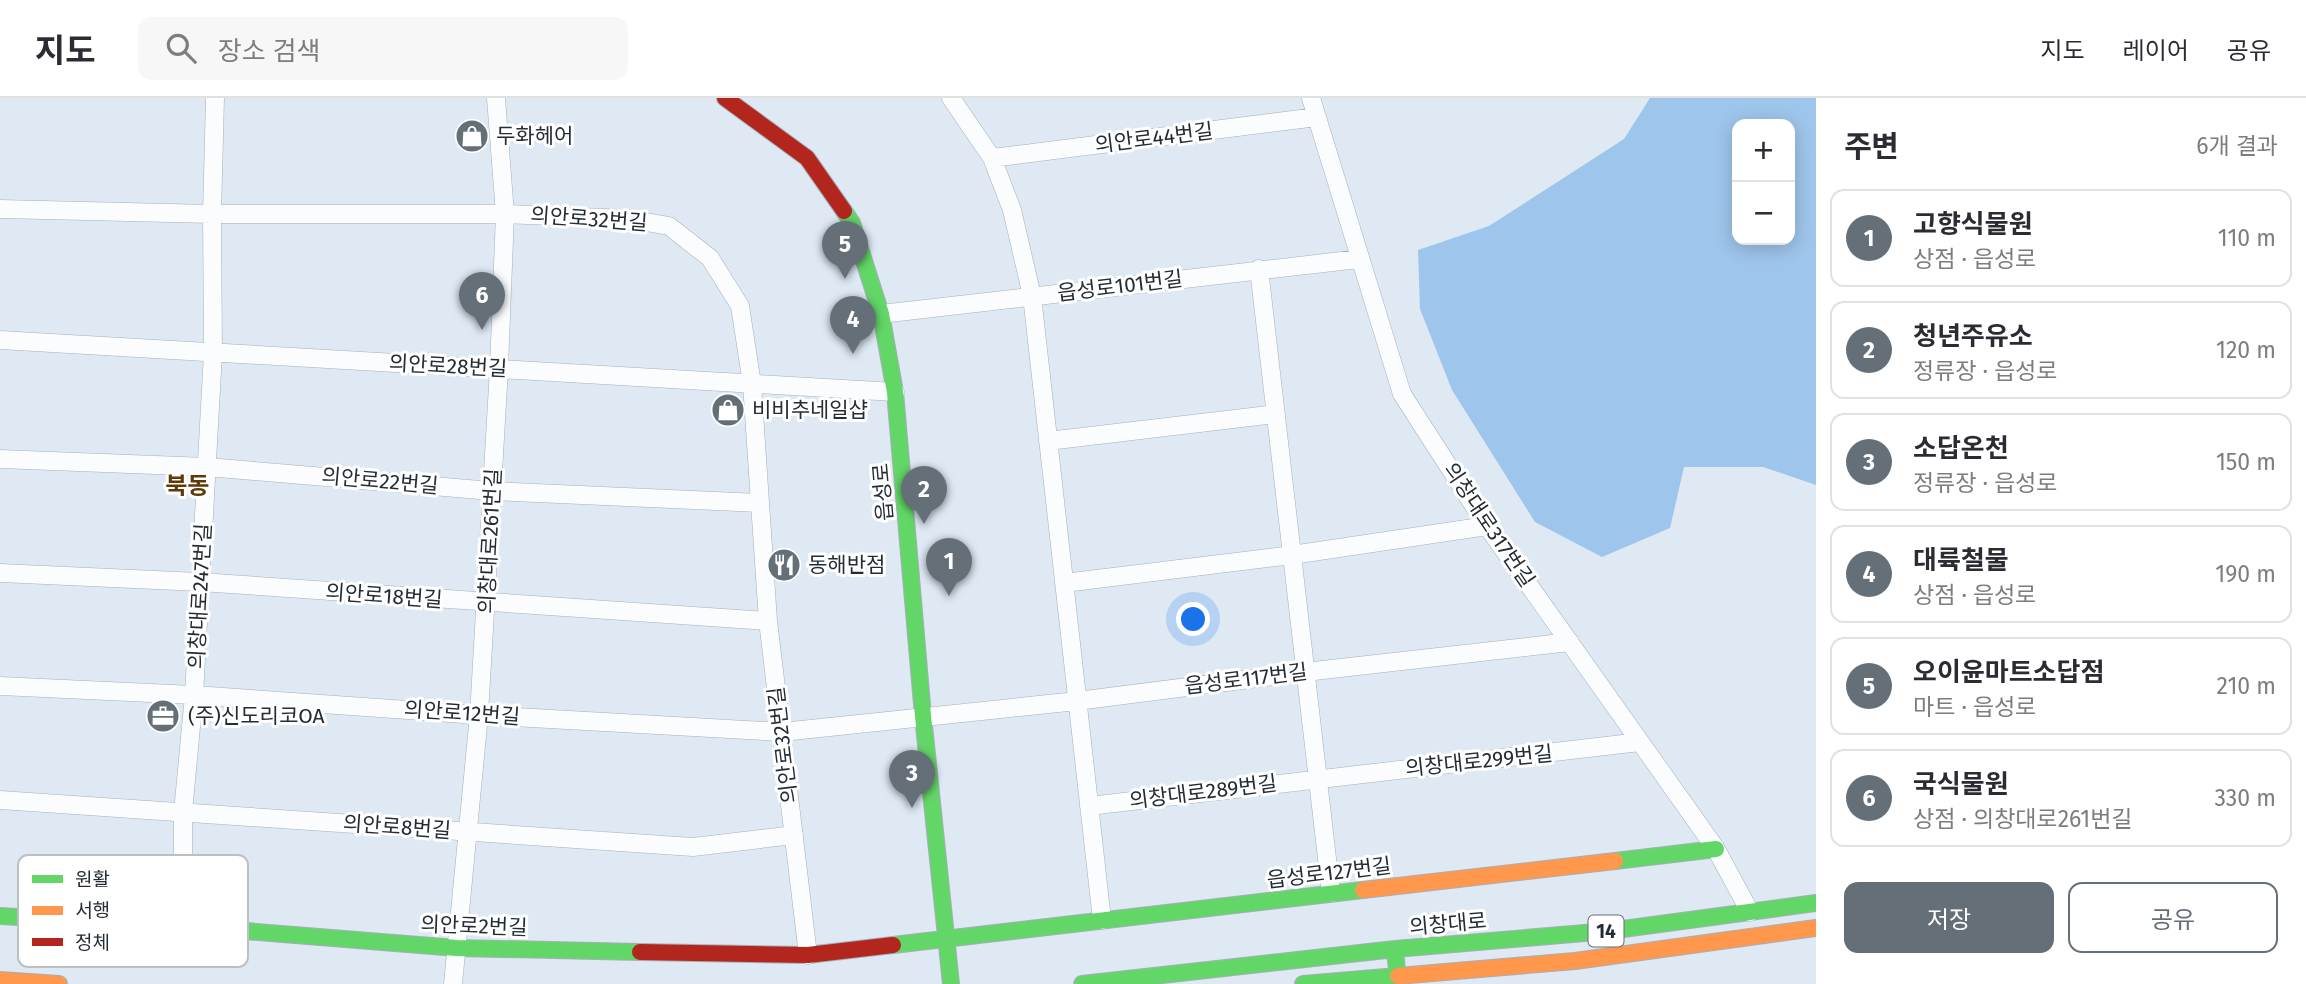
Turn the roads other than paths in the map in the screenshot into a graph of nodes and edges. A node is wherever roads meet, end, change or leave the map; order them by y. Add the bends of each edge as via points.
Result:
1 (215, 98) edge
2 (496, 98) edge
3 (727, 98) edge
4 (951, 98) edge
5 (1311, 98) edge
6 (1317, 117) junction
7 (992, 158) junction
8 (0, 209) edge
9 (212, 214) junction
10 (505, 214) junction
11 (1359, 259) junction
12 (1259, 270) junction
13 (1032, 296) junction
14 (881, 314) junction
15 (0, 340) edge
16 (213, 353) junction
17 (499, 368) junction
18 (752, 384) junction
19 (895, 392) junction
20 (1276, 414) junction
21 (1048, 442) junction
22 (0, 459) edge
23 (207, 467) junction
24 (492, 491) junction
25 (760, 503) junction
26 (1487, 526) junction
27 (1292, 555) junction
28 (0, 573) edge
29 (200, 582) junction
30 (1064, 583) junction
31 (486, 603) junction
32 (768, 621) junction
33 (1570, 642) junction
34 (1305, 672) junction
35 (0, 686) edge
36 (194, 695) junction
37 (1077, 701) junction
38 (479, 715) junction
39 (923, 716) junction
40 (782, 732) junction
41 (1640, 742) junction
42 (1318, 779) junction
43 (0, 800) edge
44 (1089, 806) junction
45 (183, 812) junction
46 (469, 832) junction
47 (794, 835) junction
48 (1716, 849) junction
49 (183, 855) edge
50 (1331, 893) junction
51 (1816, 903) edge
52 (1750, 912) junction
53 (0, 916) edge
54 (18, 917) edge
55 (1102, 920) junction
56 (1816, 928) edge
57 (248, 931) edge
58 (946, 938) junction
59 (457, 948) junction
60 (1395, 950) junction
61 (808, 955) junction
62 (1575, 961) junction
63 (0, 980) edge
64 (1399, 980) edge
65 (59, 984) edge
66 (453, 984) edge
67 (951, 984) edge
68 (1082, 984) edge
69 (1303, 984) edge
70 (1510, 984) edge

1 - 9 street, 의창대로247번길
2 - 10 street, 의창대로261번길
3 - 14 main road, 읍성로 via 807,158 852,223
4 - 7 street
5 - 6 street, 의창대로317번길
6 - 7 street, 의안로44번길
6 - 11 street, 의창대로317번길
7 - 13 street via 1012,210
8 - 9 street, 의안로32번길
9 - 10 street, 의안로32번길
9 - 16 street, 의창대로247번길
10 - 17 street, 의창대로261번길
10 - 18 street, 의안로32번길 via 629,219 669,226 710,258 740,306
11 - 12 street, 읍성로101번길
11 - 26 street, 의창대로317번길 via 1402,394
12 - 13 street, 읍성로101번길
12 - 20 street
13 - 14 street, 읍성로101번길
13 - 21 street
14 - 19 main road, 읍성로
15 - 16 street, 의안로28번길
16 - 17 street, 의안로28번길
16 - 23 street, 의창대로247번길
17 - 18 street, 의안로28번길
17 - 24 street, 의창대로261번길
18 - 19 street, 의안로28번길
18 - 25 street, 의안로32번길
19 - 39 main road, 읍성로
20 - 21 street
20 - 27 street
21 - 30 street
22 - 23 street, 의안로22번길
23 - 24 street, 의안로22번길
23 - 29 street, 의창대로247번길
24 - 25 street, 의안로22번길
24 - 31 street, 의창대로261번길
25 - 32 street, 의안로32번길
26 - 27 street
26 - 33 street, 의창대로317번길
27 - 30 street
27 - 34 street
28 - 29 street, 의안로18번길
29 - 31 street, 의안로18번길
29 - 36 street, 의창대로247번길
30 - 37 street
31 - 32 street, 의안로18번길
31 - 38 street, 의창대로261번길
32 - 40 street, 의안로32번길
33 - 34 street, 읍성로117번길
33 - 41 street, 의창대로317번길
34 - 37 street, 읍성로117번길
34 - 42 street
35 - 36 street, 의안로12번길
36 - 38 street, 의안로12번길
36 - 45 street, 의창대로247번길
37 - 39 street, 읍성로117번길
37 - 44 street
38 - 40 street, 의안로12번길
38 - 46 street, 의창대로261번길
39 - 40 street, 의안로12번길
39 - 58 main road, 읍성로
40 - 47 street, 의안로32번길
41 - 42 street, 의창대로299번길
41 - 48 street, 의창대로317번길
42 - 44 street, 의창대로289번길
42 - 50 street
43 - 45 street, 의안로8번길
44 - 55 street
45 - 46 street, 의안로8번길
45 - 49 street, 의창대로247번길
46 - 47 street, 의안로8번길 via 693,847
46 - 59 street, 의창대로261번길
47 - 61 street, 의안로32번길
48 - 50 main road, 읍성로127번길
48 - 52 street, 의창대로317번길
50 - 55 main road, 읍성로127번길
51 - 52 main road, 의창대로 / 14
52 - 60 main road, 의창대로 / 14 via 1608,931
53 - 54 main road, 의안로2번길
55 - 58 main road, 읍성로127번길
56 - 62 main road, 14
57 - 59 main road, 의안로2번길
58 - 61 main road, 의안로2번길
58 - 67 main road, 읍성로
59 - 61 main road, 의안로2번길
59 - 66 street, 의창대로261번길
60 - 64 main road
60 - 68 main road, 의창대로 / 14
62 - 64 main road, 14
62 - 70 main road
63 - 65 main road
64 - 69 main road, 14

